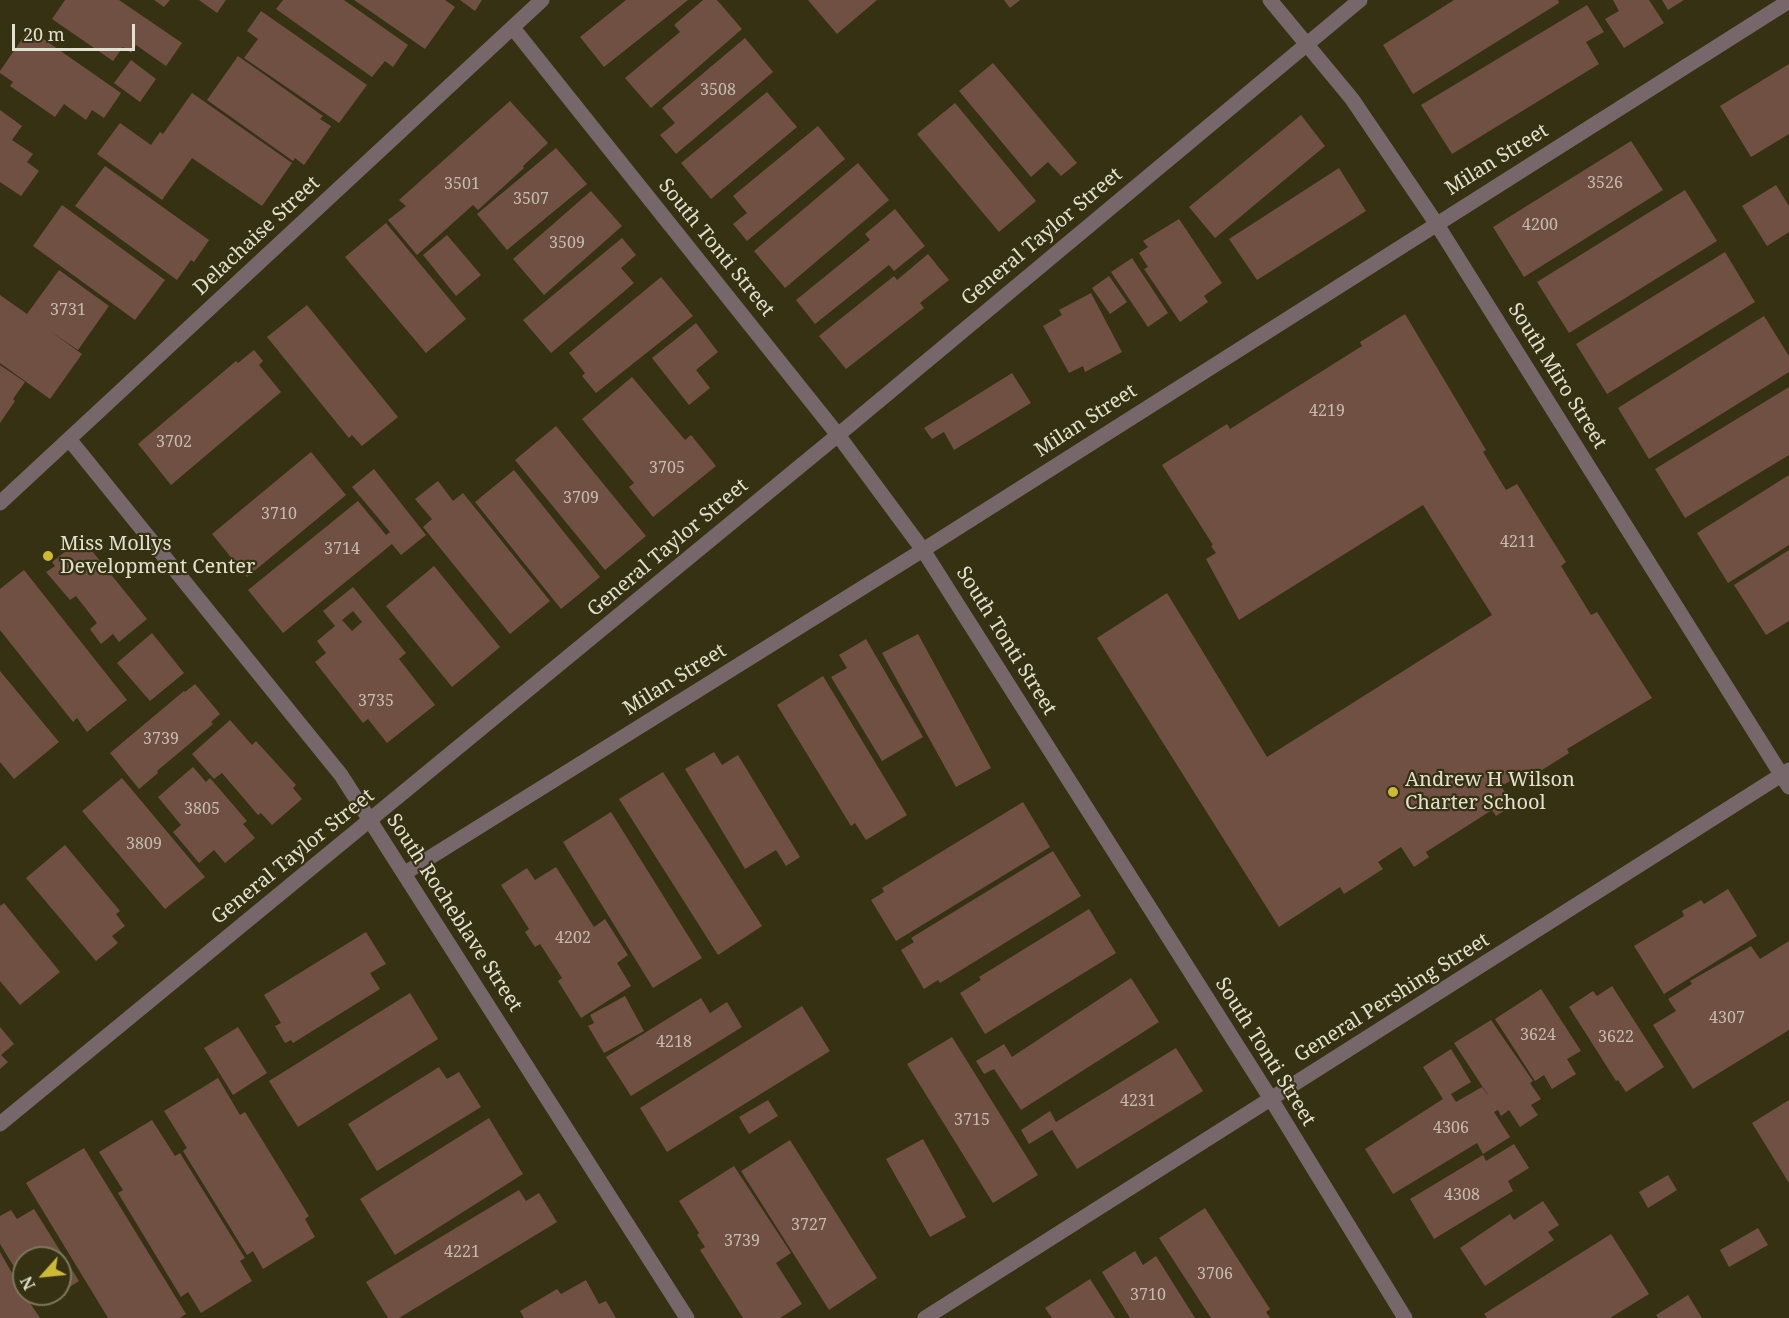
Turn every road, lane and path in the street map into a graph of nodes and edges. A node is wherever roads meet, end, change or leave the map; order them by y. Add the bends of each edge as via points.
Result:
1 (542, 0) edge
2 (1270, 0) edge
3 (1360, 0) edge
4 (1789, 1) edge
5 (513, 28) junction
6 (1308, 43) junction
7 (1436, 223) junction
8 (838, 435) junction
9 (69, 439) junction
10 (0, 504) edge
11 (923, 550) junction
12 (1787, 777) edge
13 (370, 821) junction
14 (405, 873) junction
15 (1271, 1100) junction
16 (0, 1124) edge
17 (687, 1318) edge
18 (925, 1318) edge
19 (1406, 1318) edge

1 - 5 street, Delachaise Street
2 - 6 street, South Miro Street
3 - 6 street, General Taylor Street
4 - 7 street, Milan Street
5 - 8 street, South Tonti Street
5 - 9 street, Delachaise Street
6 - 7 street, South Miro Street via 1352,99
6 - 8 street, General Taylor Street
7 - 11 street, Milan Street
7 - 12 street, South Miro Street
8 - 11 street, South Tonti Street
8 - 13 street, General Taylor Street
9 - 10 street, Delachaise Street
9 - 13 street, South Rocheblave Street via 341,775
11 - 14 street, Milan Street
11 - 15 street, South Tonti Street
12 - 15 street, General Pershing Street
13 - 14 street, South Rocheblave Street
13 - 16 street, General Taylor Street
14 - 17 street, South Rocheblave Street
15 - 18 street, General Pershing Street
15 - 19 street, South Tonti Street

